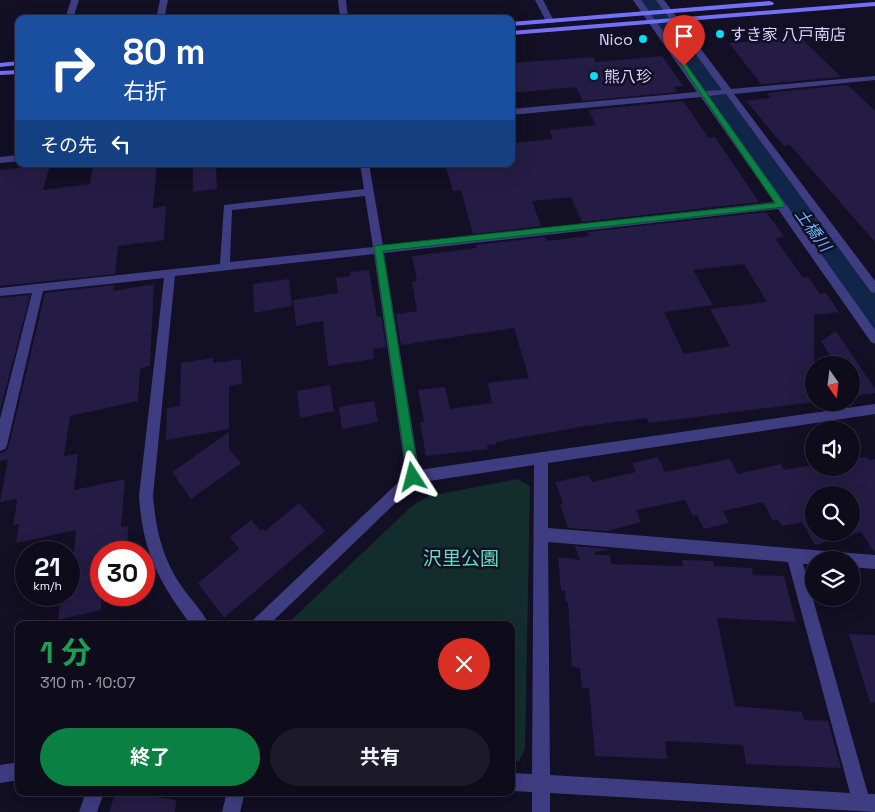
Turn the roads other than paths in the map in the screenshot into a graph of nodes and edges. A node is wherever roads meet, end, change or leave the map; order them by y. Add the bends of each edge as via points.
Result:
1 (75, 0) edge
2 (164, 0) edge
3 (342, 0) edge
4 (539, 0) edge
5 (637, 0) edge
6 (660, 0) edge
7 (774, 3) dead end
8 (875, 4) edge
9 (668, 12) junction
10 (69, 15) edge
11 (161, 15) edge
12 (344, 15) edge
13 (649, 16) junction
14 (675, 20) junction
15 (550, 21) junction
16 (515, 24) edge
17 (515, 33) edge
18 (15, 63) edge
19 (0, 65) edge
20 (15, 72) edge
21 (0, 73) edge
22 (875, 78) edge
23 (728, 92) junction
24 (704, 95) junction
25 (515, 112) edge
26 (15, 158) edge
27 (0, 160) edge
28 (365, 167) edge
29 (369, 192) junction
30 (781, 205) junction
31 (378, 248) junction
32 (225, 266) junction
33 (170, 272) junction
34 (39, 287) junction
35 (875, 289) edge
36 (0, 292) edge
37 (875, 339) edge
38 (875, 409) edge
39 (0, 445) edge
40 (541, 458) junction
41 (413, 477) junction
42 (540, 534) junction
43 (794, 556) junction
44 (805, 557) edge
45 (860, 561) edge
46 (875, 562) edge
47 (198, 621) edge
48 (262, 621) edge
49 (15, 772) edge
50 (0, 774) edge
51 (515, 782) edge
52 (542, 783) junction
53 (94, 796) edge
54 (235, 796) edge
55 (867, 806) edge
56 (88, 812) edge
57 (231, 812) edge
58 (541, 812) edge

1 - 10 street
2 - 11 street
3 - 12 street
4 - 15 street
5 - 13 street
6 - 9 street
7 - 9 street
8 - 14 street
9 - 13 street
9 - 14 street
13 - 14 street
13 - 15 street
13 - 17 street
13 - 24 street
14 - 23 street
15 - 16 street
18 - 19 street
20 - 21 street
22 - 23 street
23 - 24 street
23 - 35 street
24 - 25 street
24 - 30 street
26 - 27 street
28 - 29 street
29 - 31 street
29 - 32 street via 227,207
30 - 31 street
30 - 37 street
31 - 32 street
31 - 41 street
32 - 33 street
33 - 34 street
33 - 47 street via 146,496 147,527 156,558 170,584
34 - 36 street
34 - 39 street
38 - 40 street
40 - 41 street
40 - 42 street
41 - 48 street
42 - 43 street
42 - 52 street
43 - 44 street
43 - 55 street
45 - 46 street
49 - 50 street
51 - 52 street
52 - 55 street
52 - 58 street
53 - 56 street
54 - 57 street

